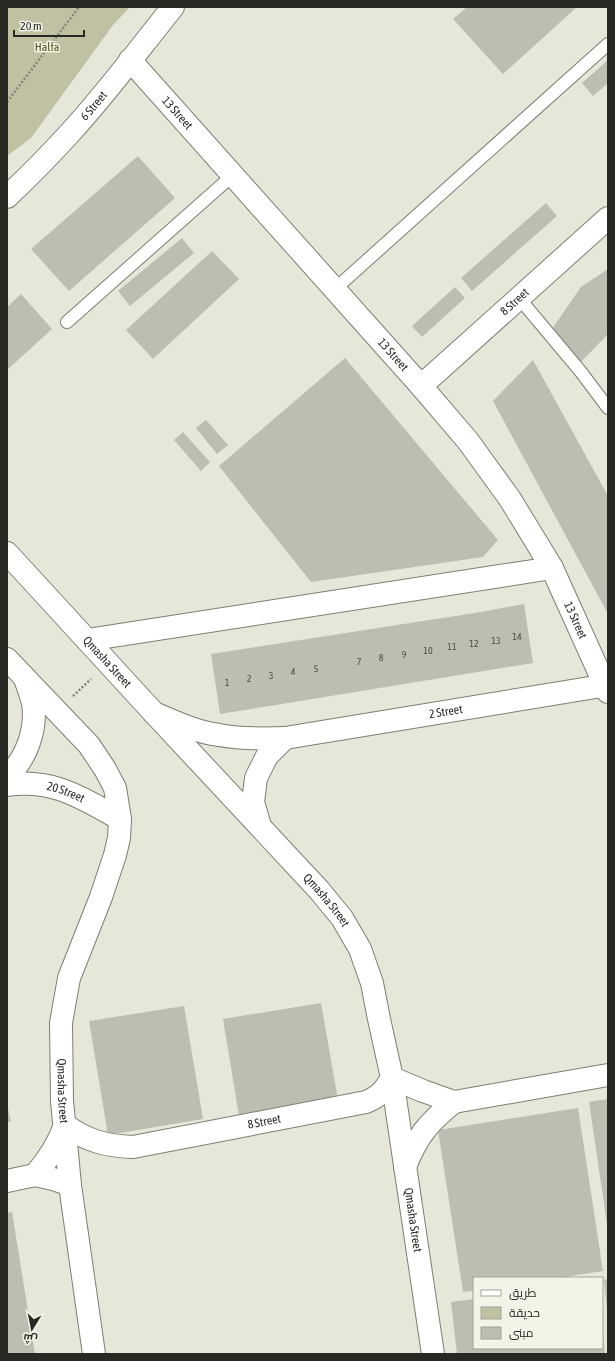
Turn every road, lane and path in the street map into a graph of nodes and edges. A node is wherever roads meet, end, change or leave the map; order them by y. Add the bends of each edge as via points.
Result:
1 (78, 7) edge
2 (173, 7) edge
3 (608, 44) edge
4 (130, 60) junction
5 (7, 102) edge
6 (233, 175) junction
7 (7, 197) edge
8 (608, 218) edge
9 (335, 289) junction
10 (518, 298) junction
11 (67, 322) dead end
12 (421, 386) junction
13 (608, 408) edge
14 (7, 553) edge
15 (552, 568) junction
16 (87, 640) junction
17 (7, 659) edge
18 (108, 664) junction
19 (25, 679) junction
20 (607, 688) edge
21 (56, 712) junction
22 (154, 713) junction
23 (285, 738) junction
24 (7, 776) edge
25 (7, 785) edge
26 (120, 819) junction
27 (260, 826) junction
28 (608, 1075) edge
29 (392, 1078) junction
30 (454, 1102) junction
31 (65, 1125) junction
32 (405, 1167) junction
33 (35, 1175) junction
34 (7, 1180) edge
35 (70, 1185) junction
36 (94, 1354) edge
37 (433, 1354) edge

1 - 5 path
2 - 4 street, 6 Street
3 - 9 lane
4 - 6 street, 13 Street
4 - 7 street, 6 Street via 69,134
6 - 9 street, 13 Street
6 - 11 lane
8 - 10 street, 8 Street
9 - 12 street, 13 Street
10 - 12 street, 8 Street
10 - 13 lane
12 - 15 street, 13 Street via 468,441 510,500
14 - 16 street, Qmasha Street
15 - 16 street
15 - 20 street, 13 Street
16 - 18 street, Qmasha Street
17 - 19 street, Qmasha Street
18 - 21 path
18 - 22 street, Qmasha Street
19 - 21 street, Qmasha Street
19 - 24 street via 33,703 33,727 26,751
20 - 23 street, 2 Street
21 - 26 street, Qmasha Street via 89,745 105,769 115,788
22 - 23 street, 2 Street via 185,726 218,735 251,739
22 - 27 street, Qmasha Street
23 - 27 street via 267,756 256,778 253,802
25 - 26 street, 20 Street via 22,783 51,786 78,796
26 - 31 street, Qmasha Street via 115,855 69,978 64,1003 61,1057
27 - 29 street, Qmasha Street via 342,918 360,949 372,983
28 - 30 street
29 - 30 street
29 - 31 street, 8 Street via 384,1091 366,1102 133,1147 99,1143 87,1139
29 - 32 street, Qmasha Street
30 - 32 street via 438,1114 424,1130
31 - 33 street via 53,1152
31 - 35 street, Qmasha Street
32 - 37 street, Qmasha Street
33 - 34 street
33 - 35 street
35 - 36 street, Qmasha Street

